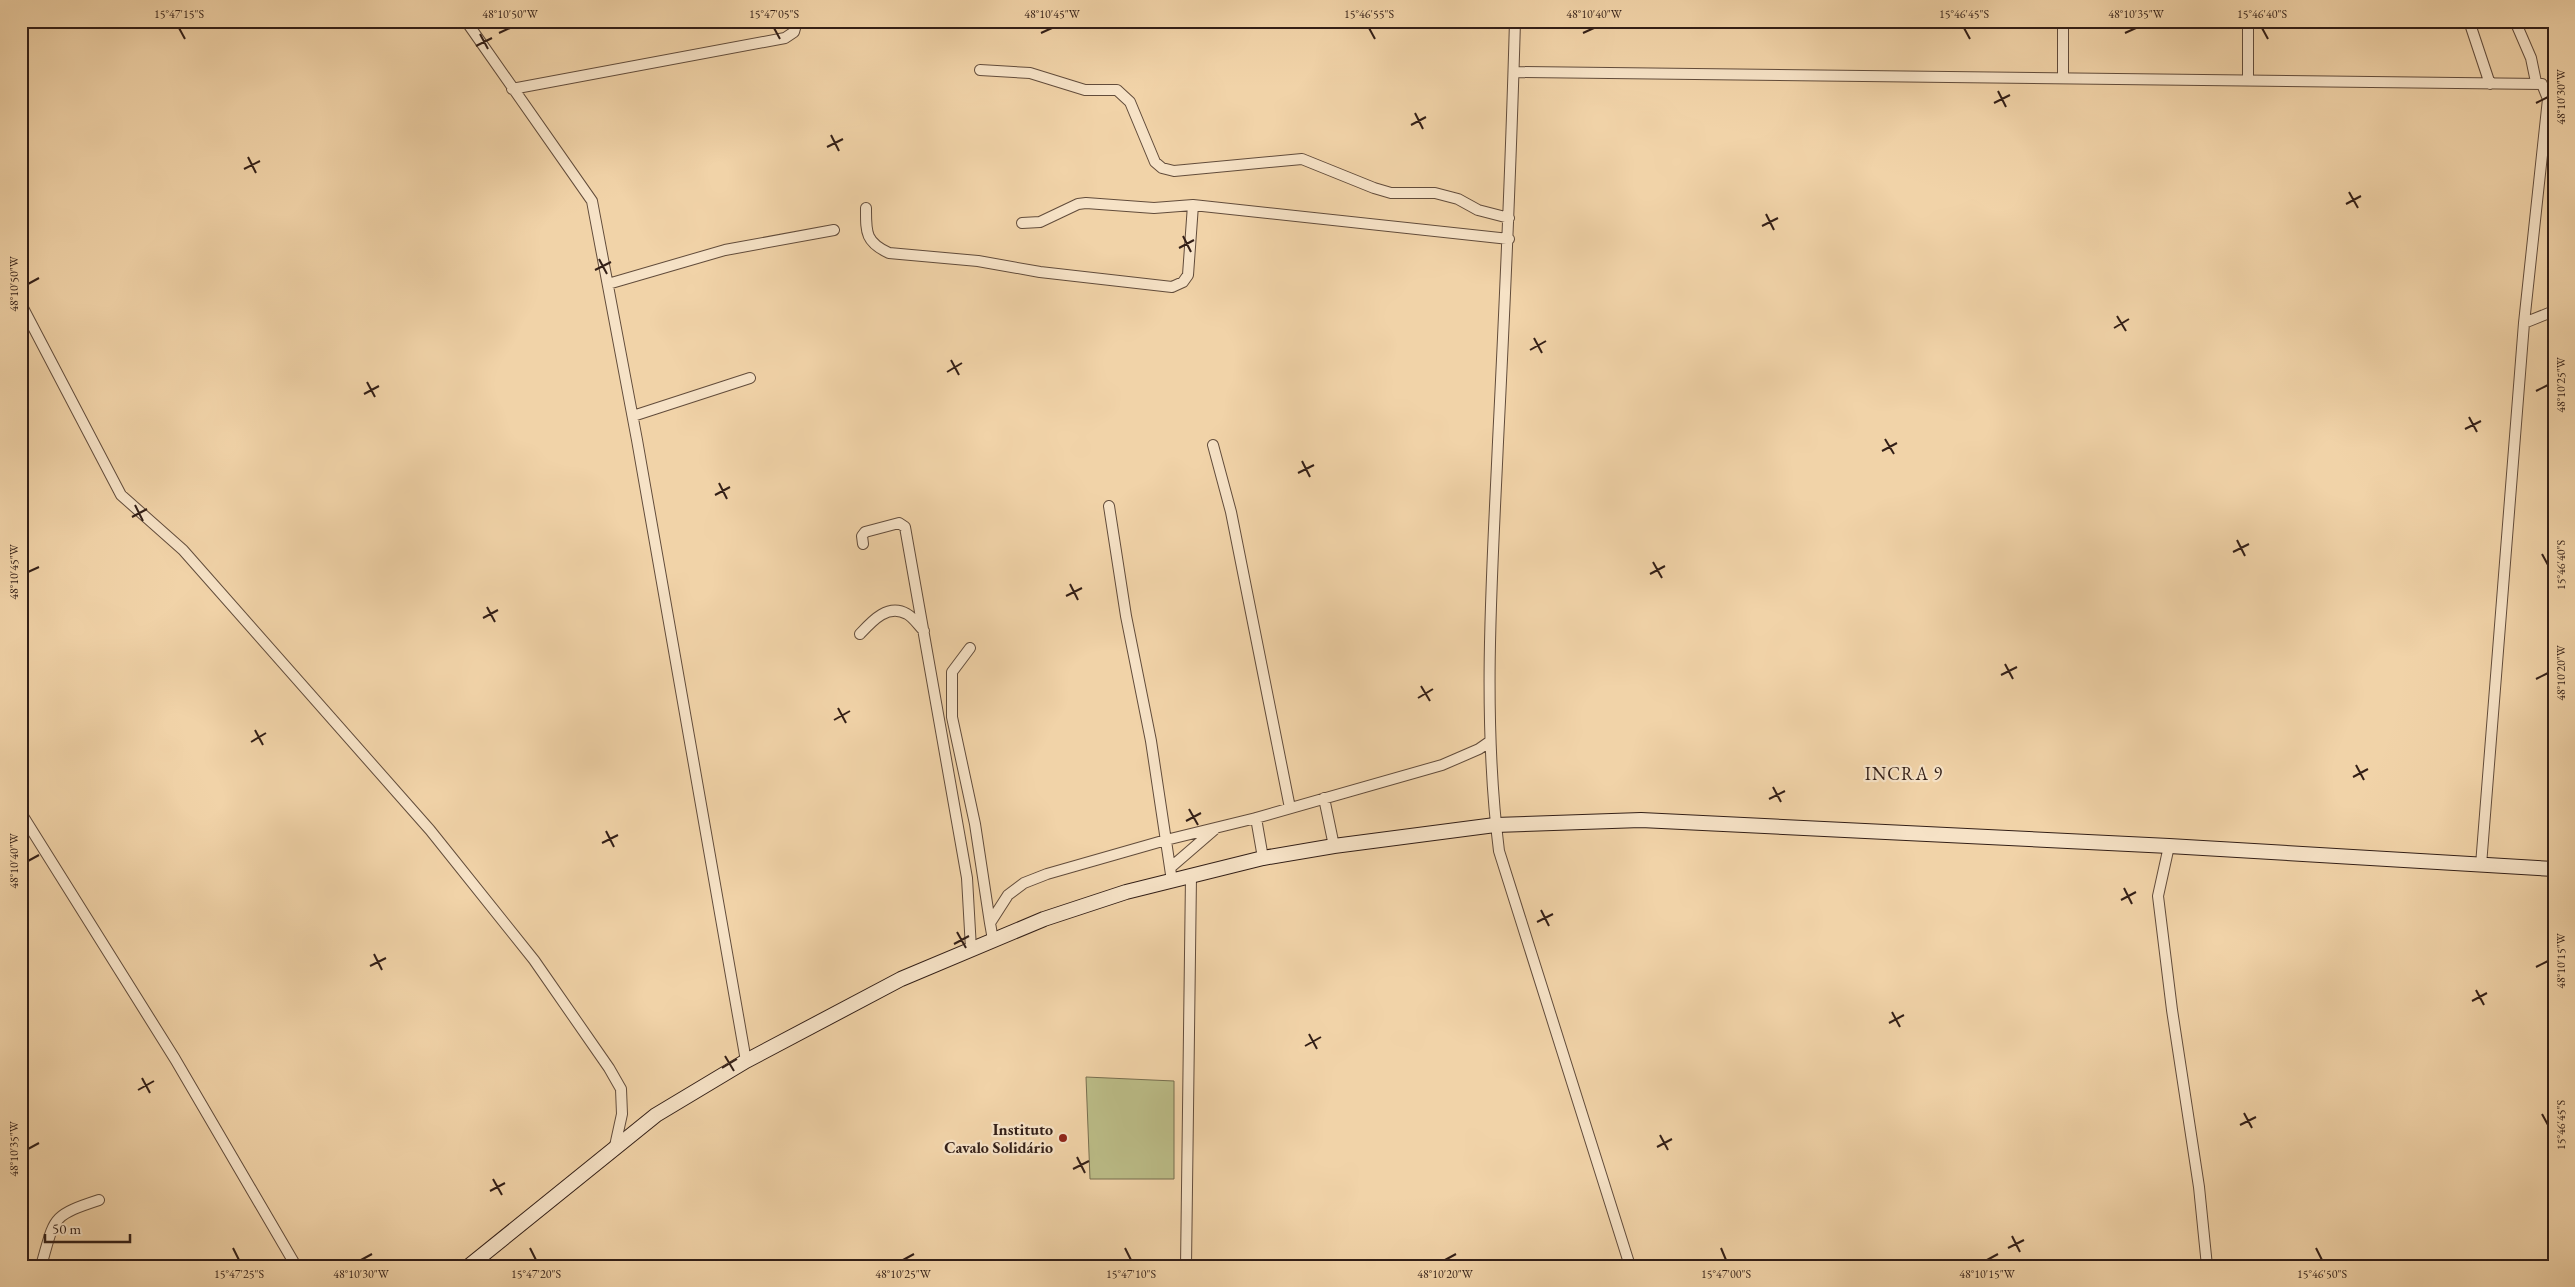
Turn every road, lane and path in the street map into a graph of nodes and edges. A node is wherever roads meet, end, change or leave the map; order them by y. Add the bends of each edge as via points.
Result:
1 (466, 21) edge
2 (798, 21) edge
3 (1516, 21) edge
4 (2063, 21) edge
5 (2248, 21) edge
6 (2469, 21) edge
7 (2515, 21) edge
8 (980, 70) dead end
9 (1514, 72) junction
10 (2063, 78) junction
11 (2248, 81) junction
12 (2536, 82) junction
13 (2490, 84) junction
14 (512, 89) junction
15 (1193, 205) junction
16 (866, 208) dead end
17 (1509, 218) junction
18 (1022, 223) dead end
19 (834, 230) dead end
20 (1509, 239) junction
21 (608, 284) junction
22 (21, 304) edge
23 (2554, 311) edge
24 (2524, 323) junction
25 (750, 378) dead end
26 (632, 416) junction
27 (1213, 446) dead end
28 (1109, 506) dead end
29 (863, 544) dead end
30 (924, 631) junction
31 (860, 634) dead end
32 (970, 648) dead end
33 (1489, 742) junction
34 (1324, 798) junction
35 (1290, 808) junction
36 (21, 813) edge
37 (1256, 818) junction
38 (1495, 825) junction
39 (1215, 829) junction
40 (1166, 840) junction
41 (1334, 846) junction
42 (2169, 846) junction
43 (1263, 858) junction
44 (2481, 865) junction
45 (2554, 869) edge
46 (1171, 875) junction
47 (1191, 876) junction
48 (990, 923) junction
49 (993, 940) junction
50 (971, 949) junction
51 (746, 1061) junction
52 (615, 1146) junction
53 (99, 1200) dead end
54 (41, 1266) edge
55 (296, 1266) edge
56 (468, 1266) edge
57 (1186, 1266) edge
58 (1630, 1266) edge
59 (2207, 1266) edge

1 - 14 street
2 - 14 street via 794,32 785,38
3 - 9 street
4 - 10 street
5 - 11 street
6 - 13 street
7 - 12 street via 2531,58
8 - 17 street via 1030,72 1085,90 1116,90 1130,102 1150,154 1162,168 1174,171 1302,159 1374,188 1392,193 1435,193
9 - 10 street
9 - 17 street
10 - 11 street
11 - 13 street
12 - 13 street
12 - 24 street via 2542,84 2548,99
14 - 21 street via 592,201
15 - 16 street via 1188,275 1183,282 1172,287 1040,272 978,261 889,253 876,248 866,234
15 - 18 street via 1154,208 1086,203 1040,222
15 - 20 street
17 - 20 street
19 - 21 street via 725,250
20 - 33 street via 1493,550
21 - 26 street
22 - 52 street via 121,495 183,550 430,830 534,960 621,1089 622,1114
23 - 24 street
24 - 44 street
25 - 26 street
26 - 51 street
27 - 35 street via 1231,512
28 - 40 street
29 - 30 street via 865,532 899,523 904,527
30 - 31 street via 906,613 889,610 874,618
30 - 50 street via 967,878
32 - 48 street via 952,672 952,717 975,824
33 - 34 street via 1442,765
33 - 38 street
34 - 35 street
34 - 41 street
35 - 37 street
36 - 55 street via 175,1059
37 - 39 street
37 - 43 street
38 - 41 main road
38 - 42 main road via 1641,820
38 - 58 street via 1498,851
39 - 40 street
39 - 46 street
40 - 46 street
40 - 48 street via 1024,883 1008,895
41 - 43 main road
42 - 44 main road
42 - 59 street via 2158,896
43 - 47 main road
44 - 45 main road
46 - 47 main road
46 - 49 main road
47 - 57 street
48 - 49 street
49 - 50 main road
50 - 51 main road via 901,979
51 - 52 main road via 656,1115
52 - 56 main road
53 - 54 street via 68,1210 53,1223

